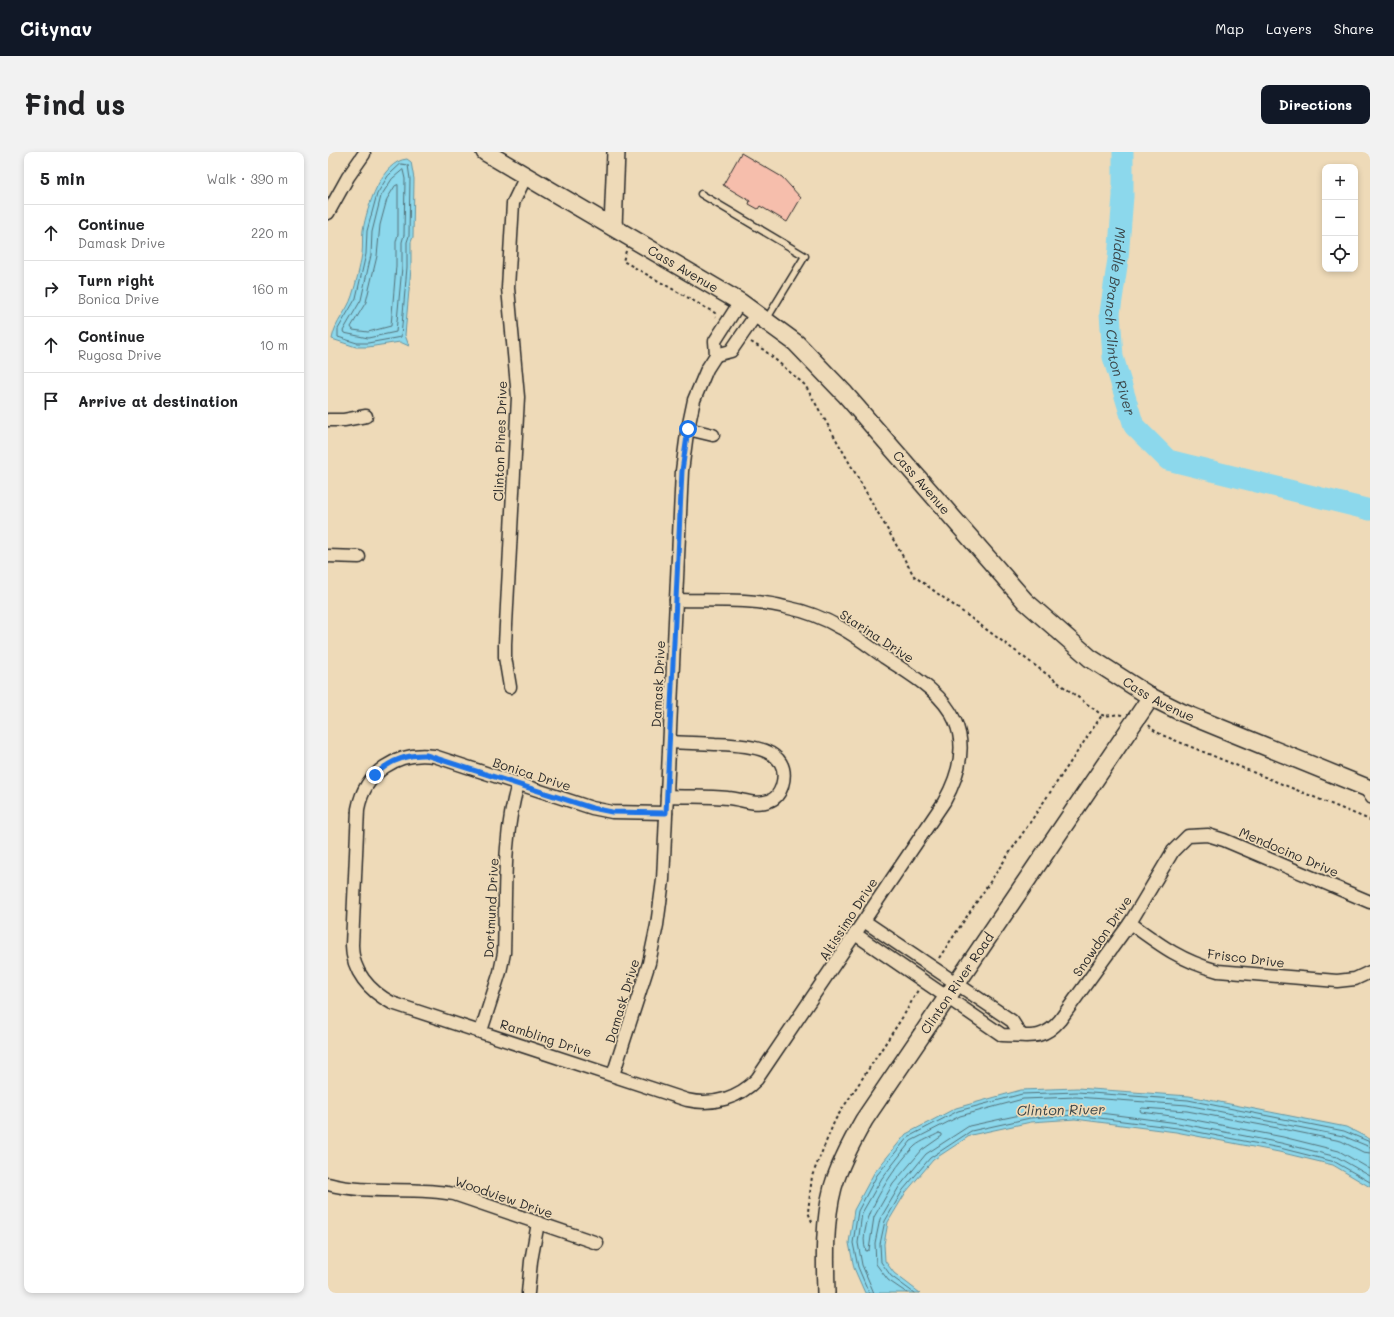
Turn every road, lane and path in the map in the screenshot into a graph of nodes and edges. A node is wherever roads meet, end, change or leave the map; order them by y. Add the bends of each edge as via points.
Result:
1 (485, 152) edge
2 (616, 152) edge
3 (367, 153) edge
4 (526, 176) junction
5 (701, 194) dead end
6 (328, 212) edge
7 (613, 227) junction
8 (630, 236) junction
9 (740, 302) junction
10 (761, 316) junction
11 (725, 326) junction
12 (741, 336) junction
13 (716, 355) junction
14 (366, 416) dead end
15 (328, 420) edge
16 (688, 429) junction
17 (713, 435) dead end
18 (328, 556) edge
19 (360, 557) dead end
20 (676, 600) junction
21 (510, 687) dead end
22 (1151, 697) junction
23 (1118, 714) dead end
24 (1102, 715) junction
25 (1149, 725) dead end
26 (960, 738) joint
27 (670, 742) junction
28 (392, 761) joint
29 (518, 784) junction
30 (1364, 786) edge
31 (667, 796) junction
32 (1370, 800) edge
33 (666, 813) junction
34 (1370, 820) edge
35 (1196, 835) joint
36 (1370, 902) edge
37 (864, 921) junction
38 (1130, 923) junction
39 (855, 934) junction
40 (933, 967) junction
41 (1370, 972) edge
42 (924, 981) junction
43 (952, 990) junction
44 (481, 1031) junction
45 (1021, 1035) junction
46 (613, 1075) junction
47 (729, 1098) joint
48 (812, 1176) dead end
49 (328, 1184) edge
50 (538, 1223) junction
51 (597, 1243) dead end
52 (528, 1293) edge
53 (826, 1293) edge

1 - 4 main road, Cass Avenue
2 - 7 main road
3 - 6 street via 350,173
4 - 7 main road, Cass Avenue
4 - 21 street, Clinton Pines Drive via 512,203 508,288 518,386 505,644
5 - 10 lane via 805,256
7 - 8 main road, Cass Avenue
8 - 9 main road, Cass Avenue
8 - 11 path via 623,261 715,313 717,321
9 - 10 main road, Cass Avenue
9 - 11 street, Damask Drive
10 - 12 street
10 - 22 main road, Cass Avenue via 796,343 825,372 1026,601 1090,658
11 - 13 street, Damask Drive via 715,341
12 - 13 street via 731,351
12 - 24 path via 764,350 805,384 914,576
13 - 16 street, Damask Drive via 700,382
14 - 15 street
16 - 17 street
16 - 20 street, Damask Drive via 682,471
18 - 19 street
20 - 26 street, Starina Drive via 782,606 832,623 933,692 953,716
20 - 27 street, Damask Drive
22 - 30 main road, Cass Avenue via 1206,723
22 - 43 main road, Clinton River Road
23 - 24 path
24 - 40 path
25 - 34 path via 1162,735
26 - 37 street, Altissimo Drive via 960,764 949,792
27 - 31 street, Damask Drive
27 - 31 street via 752,747 777,757 784,777 776,798 760,804 728,798
28 - 29 street, Bonica Drive via 410,756 434,756
28 - 44 street, Rambling Drive via 367,783 357,814 352,951 363,978 373,991 392,1003
29 - 33 street, Bonica Drive via 602,810
29 - 44 street, Dortmund Drive via 511,806 508,829 504,954
30 - 32 lane
31 - 33 street, Damask Drive
33 - 46 street, Damask Drive via 663,880 653,946
35 - 36 street, Mendocino Drive via 1224,840
35 - 38 street, Snowdon Drive via 1182,840 1173,851
37 - 39 street, Altissimo Drive
37 - 40 street
38 - 41 street, Frisco Drive via 1174,955 1218,971 1337,981 1355,979
38 - 45 street, Snowdon Drive via 1053,1029 1039,1036
39 - 42 street
39 - 47 street, Altissimo Drive via 758,1079
40 - 43 street
42 - 43 street
42 - 48 path via 835,1120
43 - 45 street via 1012,1021
43 - 45 street, Snowdon Drive via 1002,1035
43 - 53 main road, Clinton River Road via 864,1120 840,1166 833,1187 826,1233
44 - 46 street, Rambling Drive
46 - 47 street, Rambling Drive via 694,1102 713,1102
49 - 50 street, Woodview Drive via 360,1189 454,1194
50 - 51 street, Woodview Drive
50 - 52 street via 530,1261

